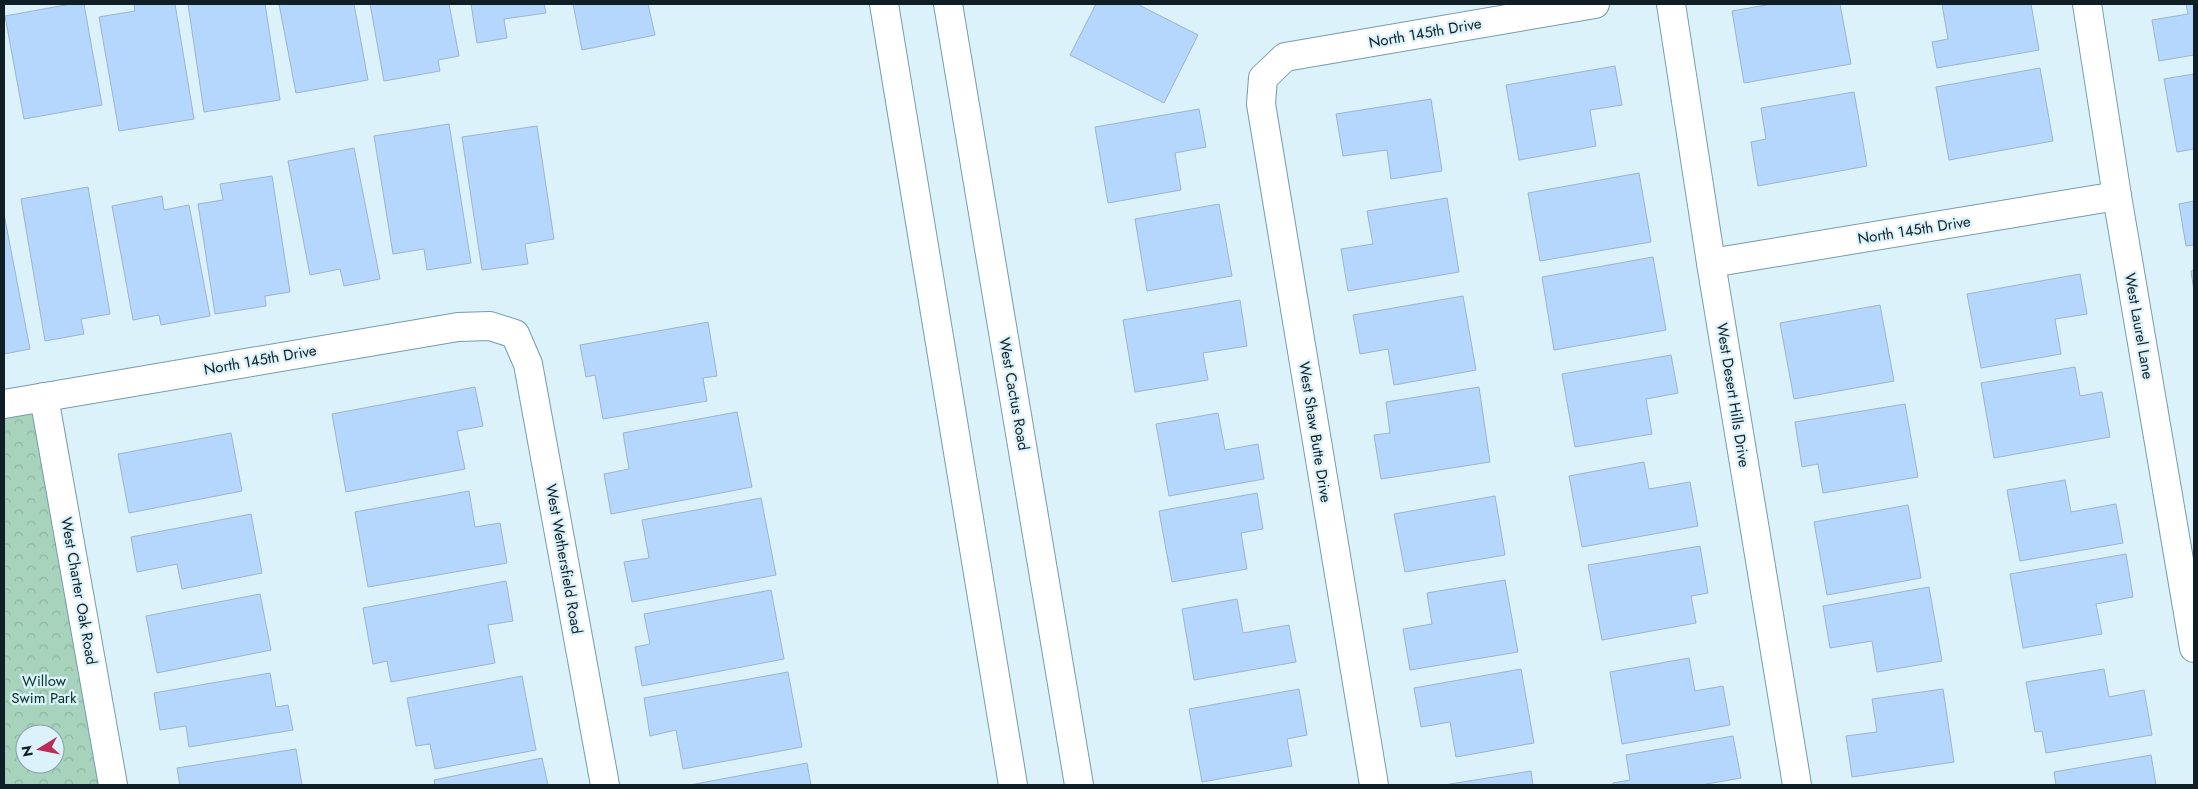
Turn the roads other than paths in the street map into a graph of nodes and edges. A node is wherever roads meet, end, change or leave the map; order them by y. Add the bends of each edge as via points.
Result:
1 (884, 4) edge
2 (948, 4) edge
3 (1595, 4) edge
4 (1671, 4) edge
5 (2087, 4) edge
6 (1263, 78) joint
7 (2117, 196) junction
8 (1711, 263) junction
9 (515, 334) joint
10 (44, 397) junction
11 (4, 404) edge
12 (2194, 648) edge
13 (113, 785) edge
14 (605, 785) edge
15 (1012, 785) edge
16 (1079, 785) edge
17 (1374, 785) edge
18 (1797, 785) edge

1 - 15 street
2 - 16 street, West Cactus Road
3 - 6 street, North 145th Drive via 1285,57
4 - 8 street, West Desert Hills Drive
5 - 7 street, West Laurel Lane
6 - 17 street, West Shaw Butte Drive via 1261,104
7 - 8 street, North 145th Drive
7 - 12 street, West Laurel Lane
8 - 18 street, West Desert Hills Drive
9 - 10 street, North 145th Drive via 490,326 458,327
9 - 14 street, West Wethersfield Road via 528,364
10 - 11 street, North 145th Drive
10 - 13 street, West Charter Oak Road

